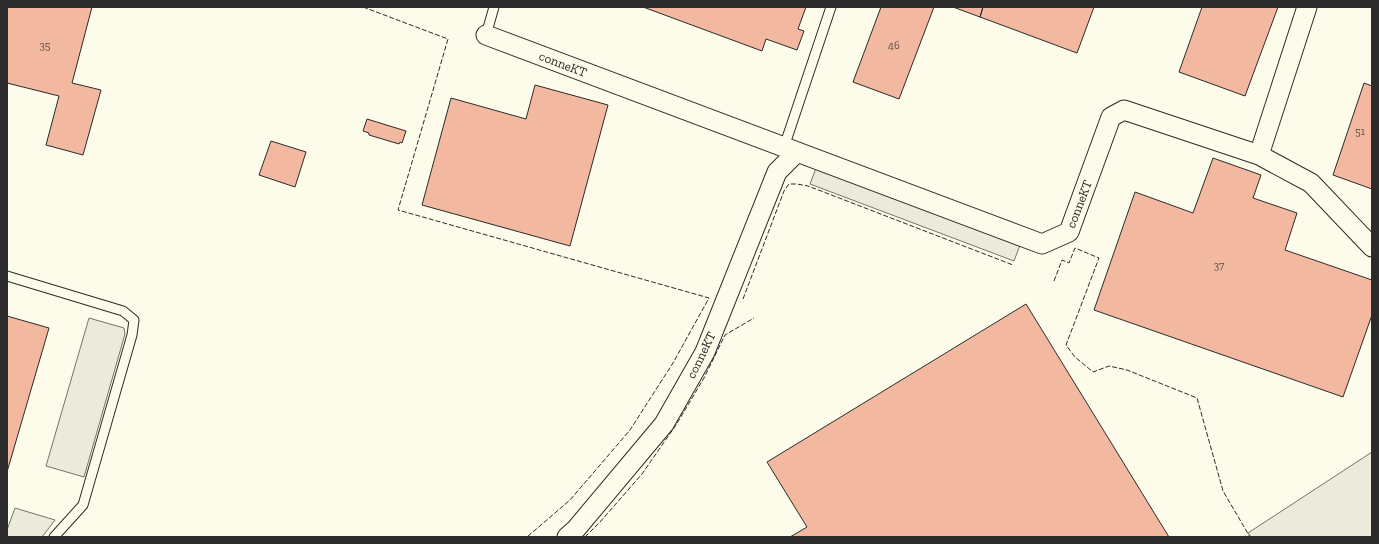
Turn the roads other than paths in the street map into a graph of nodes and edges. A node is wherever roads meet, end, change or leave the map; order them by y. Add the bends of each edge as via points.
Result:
1 (494, 7) edge
2 (831, 7) edge
3 (1307, 7) edge
4 (486, 35) joint
5 (791, 150) junction
6 (1259, 155) junction
7 (1372, 247) edge
8 (7, 276) edge
9 (54, 537) edge
10 (567, 537) edge

1 - 4 lane
2 - 5 lane
3 - 6 street
4 - 5 street, conneKT
5 - 6 street, conneKT via 1042,244 1070,232 1111,117 1124,110
5 - 10 street, conneKT via 777,172 705,352 664,424
6 - 7 street, conneKT via 1311,183
8 - 9 lane via 123,311 134,320 132,335 83,505

